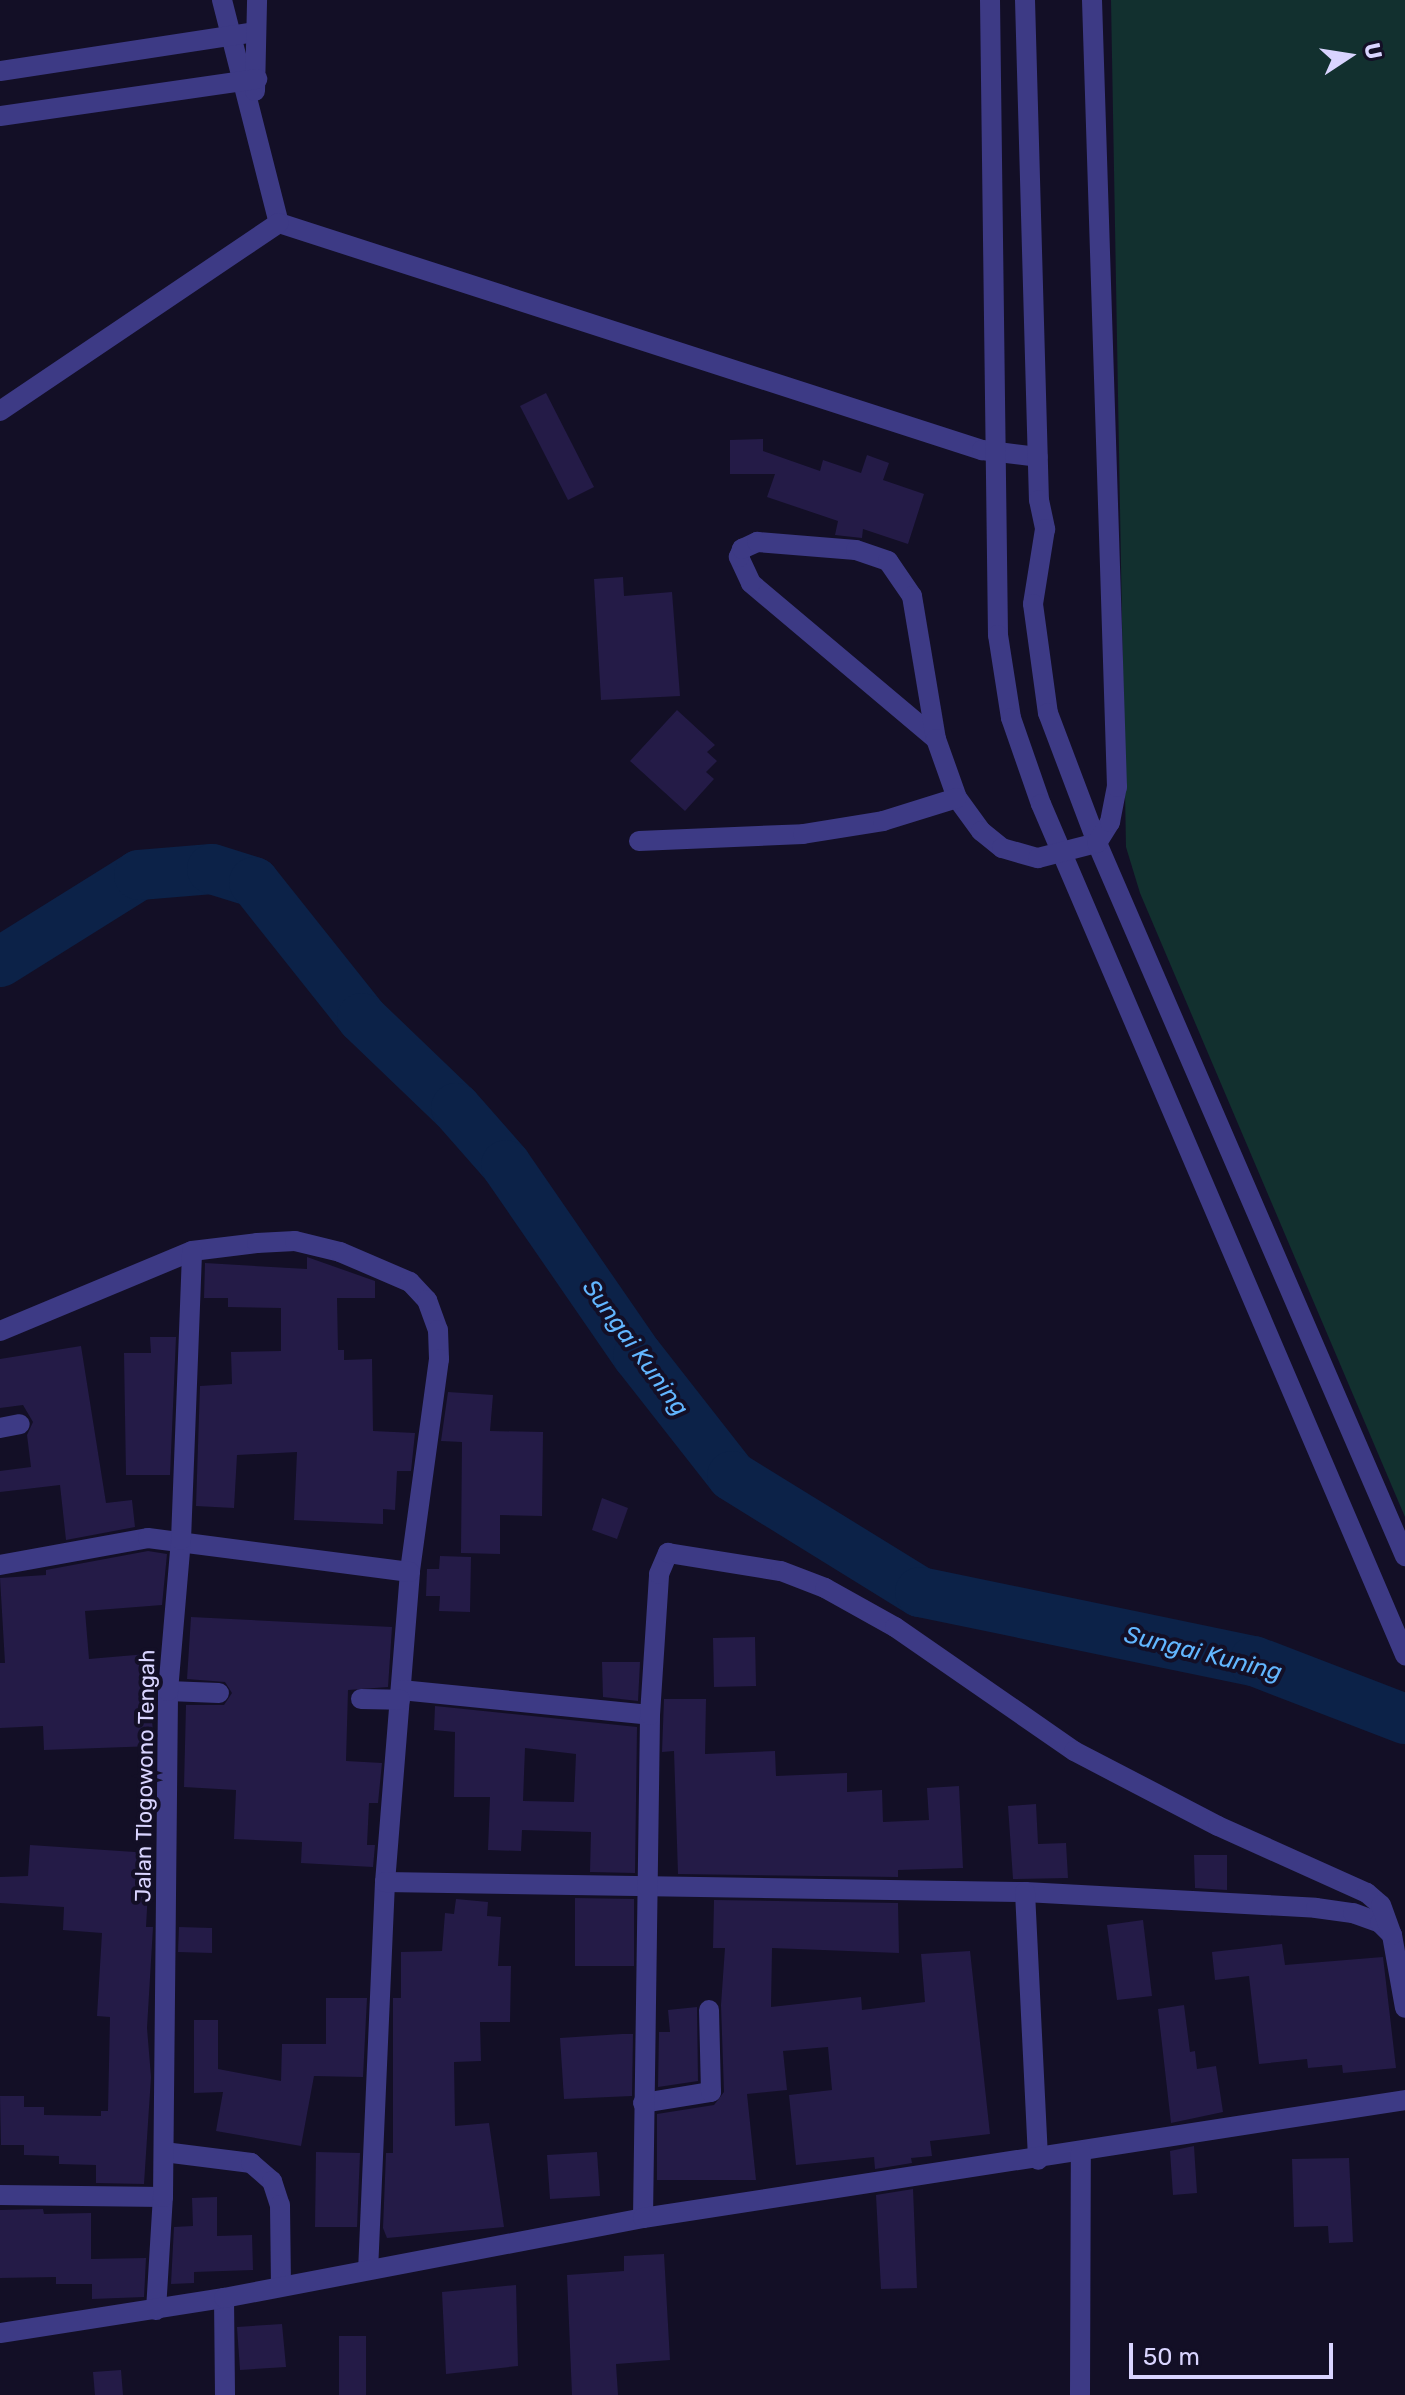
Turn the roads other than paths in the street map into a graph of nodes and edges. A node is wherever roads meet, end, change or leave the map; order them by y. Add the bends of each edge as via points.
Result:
1 (222, 0) edge
2 (257, 0) edge
3 (990, 0) edge
4 (1025, 0) edge
5 (1092, 0) edge
6 (256, 32) junction
7 (228, 36) junction
8 (0, 71) edge
9 (248, 79) junction
10 (0, 116) edge
11 (279, 223) junction
12 (0, 411) edge
13 (999, 452) junction
14 (1038, 457) junction
15 (936, 739) junction
16 (957, 798) junction
17 (639, 841) dead end
18 (1097, 843) junction
19 (1065, 856) junction
20 (192, 1251) junction
21 (0, 1331) edge
22 (181, 1540) junction
23 (1405, 1556) edge
24 (0, 1565) edge
25 (410, 1572) junction
26 (1405, 1655) edge
27 (168, 1691) junction
28 (219, 1693) dead end
29 (400, 1695) junction
30 (361, 1699) dead end
31 (650, 1715) junction
32 (385, 1882) junction
33 (644, 1889) junction
34 (1025, 1892) junction
35 (1392, 1935) junction
36 (1405, 2008) edge
37 (709, 2010) dead end
38 (1405, 2100) edge
39 (643, 2103) junction
40 (164, 2152) junction
41 (1081, 2152) junction
42 (1038, 2160) junction
43 (0, 2195) edge
44 (163, 2197) junction
45 (643, 2218) junction
46 (368, 2268) junction
47 (281, 2286) junction
48 (224, 2298) junction
49 (156, 2310) junction
50 (0, 2333) edge
51 (225, 2395) edge
52 (1080, 2395) edge

1 - 7 street
2 - 6 street
3 - 13 street
4 - 14 street
5 - 18 street via 1117,787 1110,822
6 - 7 street
6 - 9 street
7 - 8 street
7 - 9 street
9 - 10 street
9 - 11 street
11 - 12 street
11 - 13 street
13 - 14 street
13 - 19 street via 998,635 1011,718
14 - 18 street via 1045,529 1033,604 1038,669 1048,713
15 - 15 street via 912,596 888,561 856,550 757,542 742,549 741,567 751,583
15 - 16 street
16 - 17 street via 883,821 803,834
16 - 19 street via 981,831 1002,848 1038,858
18 - 19 street
18 - 23 street
19 - 26 street
20 - 21 street
20 - 22 street, Jalan Tlogowono Tengah
20 - 25 street via 295,1241 373,1264 410,1282 427,1300 438,1330 439,1359
22 - 24 street via 120,1541
22 - 25 street
22 - 27 street, Jalan Tlogowono Tengah
25 - 29 street
27 - 28 street
27 - 40 street, Jalan Tlogowono Tengah
29 - 30 street
29 - 31 street
29 - 32 street
31 - 33 street
31 - 35 street via 663,1558 679,1551 781,1571 825,1588 895,1627 1074,1751 1218,1826 1367,1893 1381,1905
32 - 33 street
32 - 46 street
33 - 34 street
33 - 39 street
34 - 35 street via 1316,1908 1353,1913 1380,1923
34 - 42 street
35 - 36 street
37 - 39 street via 711,2092
38 - 41 street
39 - 45 street
40 - 44 street, Jalan Tlogowono Tengah
40 - 47 street via 251,2163 272,2181 280,2205
41 - 42 street
41 - 52 street
42 - 45 street
43 - 44 street
44 - 49 street, Jalan Tlogowono Tengah
45 - 46 street
46 - 47 street
47 - 48 street
48 - 49 street
48 - 51 street
49 - 50 street

